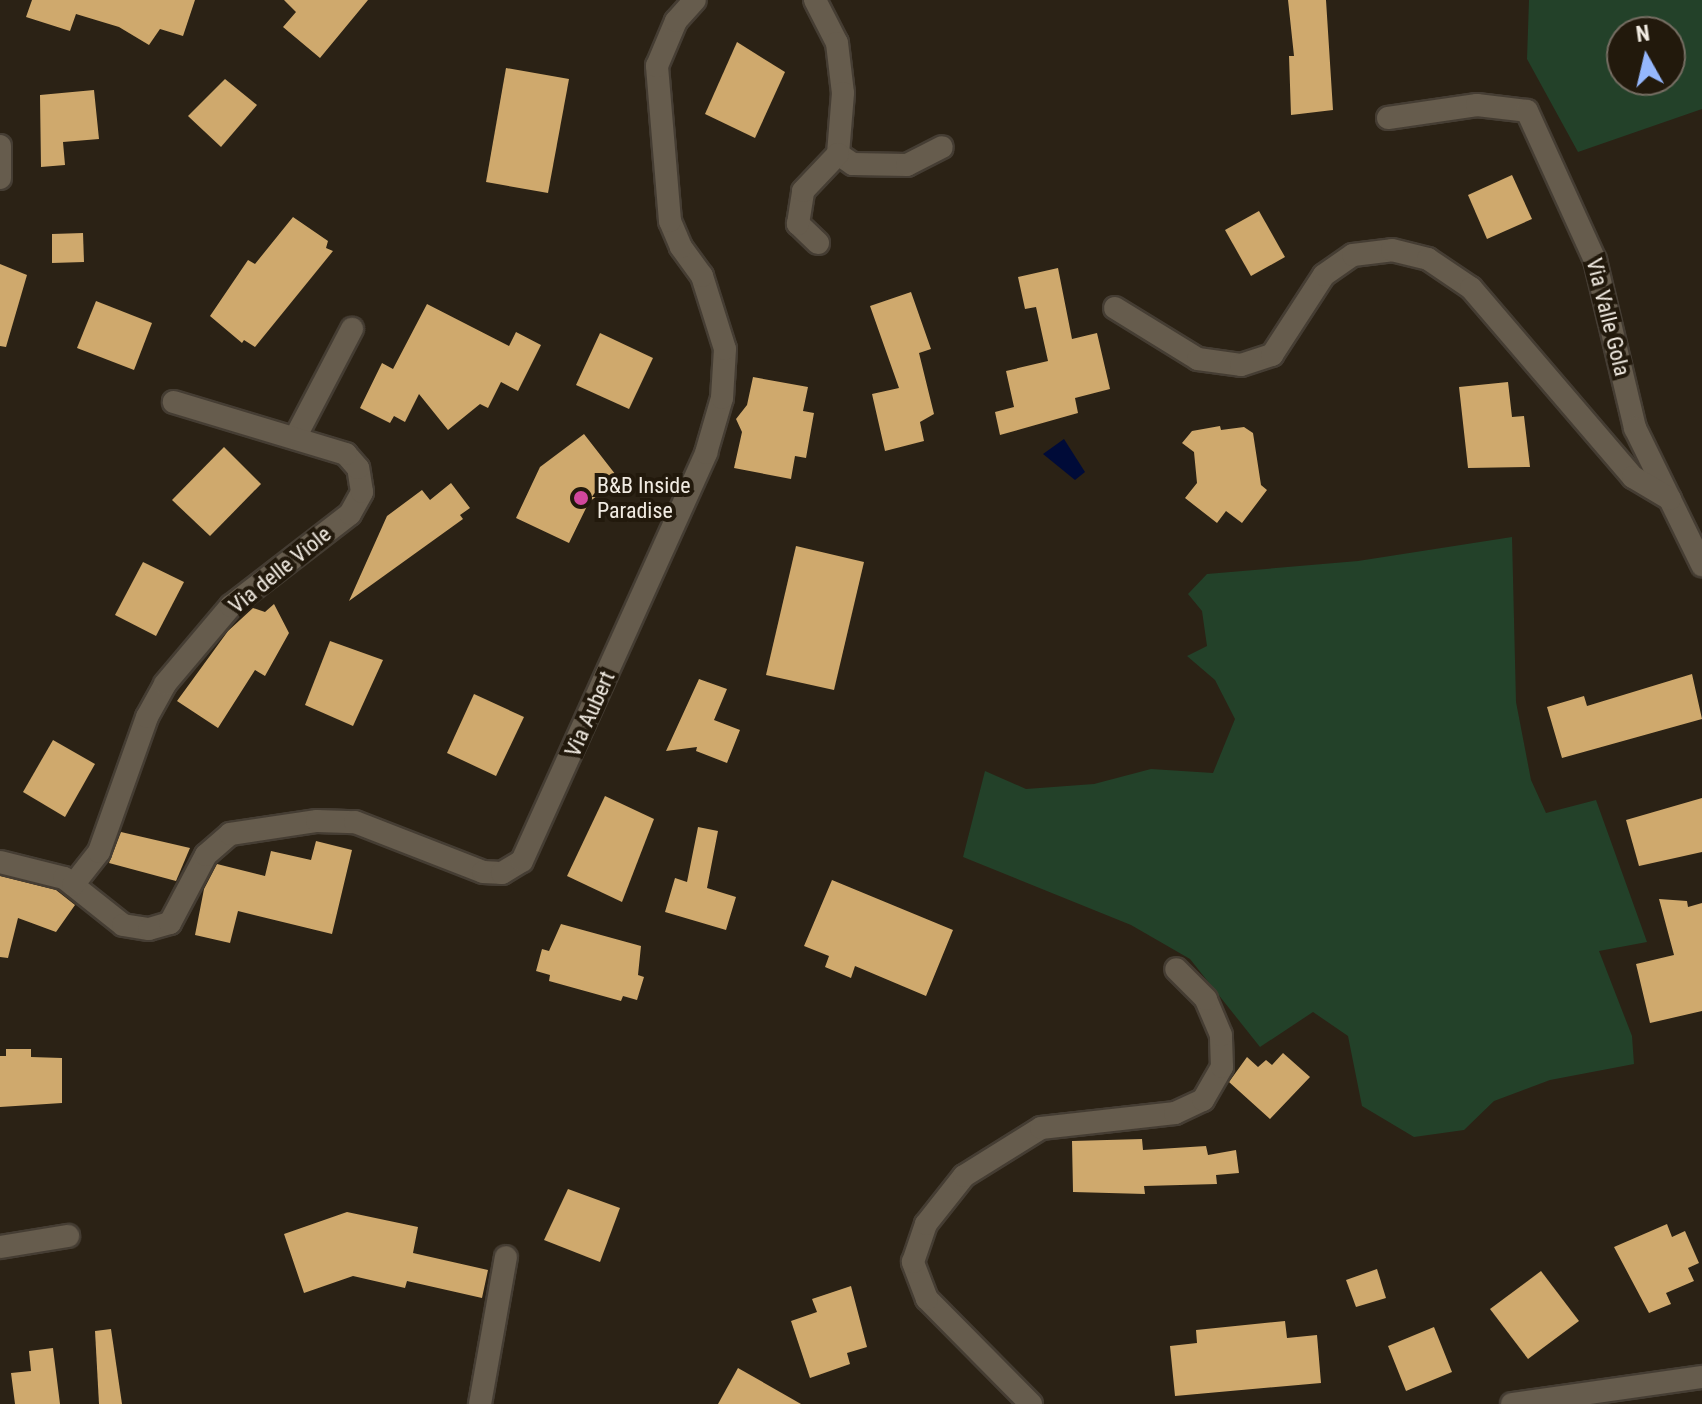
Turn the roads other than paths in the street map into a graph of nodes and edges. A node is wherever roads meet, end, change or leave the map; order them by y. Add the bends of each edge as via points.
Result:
1 (695, 0) edge
2 (815, 0) edge
3 (1388, 118) dead end
4 (0, 146) edge
5 (942, 147) dead end
6 (838, 154) junction
7 (0, 178) edge
8 (818, 243) dead end
9 (1115, 308) dead end
10 (352, 329) dead end
11 (174, 402) dead end
12 (296, 436) junction
13 (1670, 499) junction
14 (1702, 565) edge
15 (0, 862) edge
16 (73, 885) junction
17 (1176, 969) dead end
18 (68, 1236) dead end
19 (0, 1247) edge
20 (506, 1257) dead end
21 (1702, 1377) edge
22 (1639, 1396) edge
23 (480, 1404) edge
24 (1031, 1404) edge
25 (1512, 1404) edge

1 - 16 street, Via Aubert via 676,21 657,66 670,221 702,276 725,349 722,398 706,453 522,861 502,873 483,872 355,822 317,821 230,834 206,855 170,923 149,929 123,925
2 - 6 street via 837,43 843,93
3 - 13 street, Via Valle Gola via 1477,105 1527,111 1595,260 1635,428
4 - 7 street
5 - 6 street via 907,165 853,164
6 - 8 street via 803,191 798,224
9 - 13 street via 1198,359 1241,365 1272,355 1324,275 1353,255 1392,250 1428,259 1471,288 1633,477
10 - 12 street
11 - 12 street, Via delle Viole
12 - 16 street, Via delle Viole via 346,454 358,468 362,492 350,514 231,606 165,684 147,717 99,852
13 - 14 street, Via Valle Gola
15 - 16 street, Via Aubert
17 - 24 street via 1206,999 1221,1035 1222,1067 1203,1100 1175,1113 1041,1128 964,1176 926,1224 913,1262 927,1299
18 - 19 street
20 - 23 street
21 - 22 street
22 - 25 street

